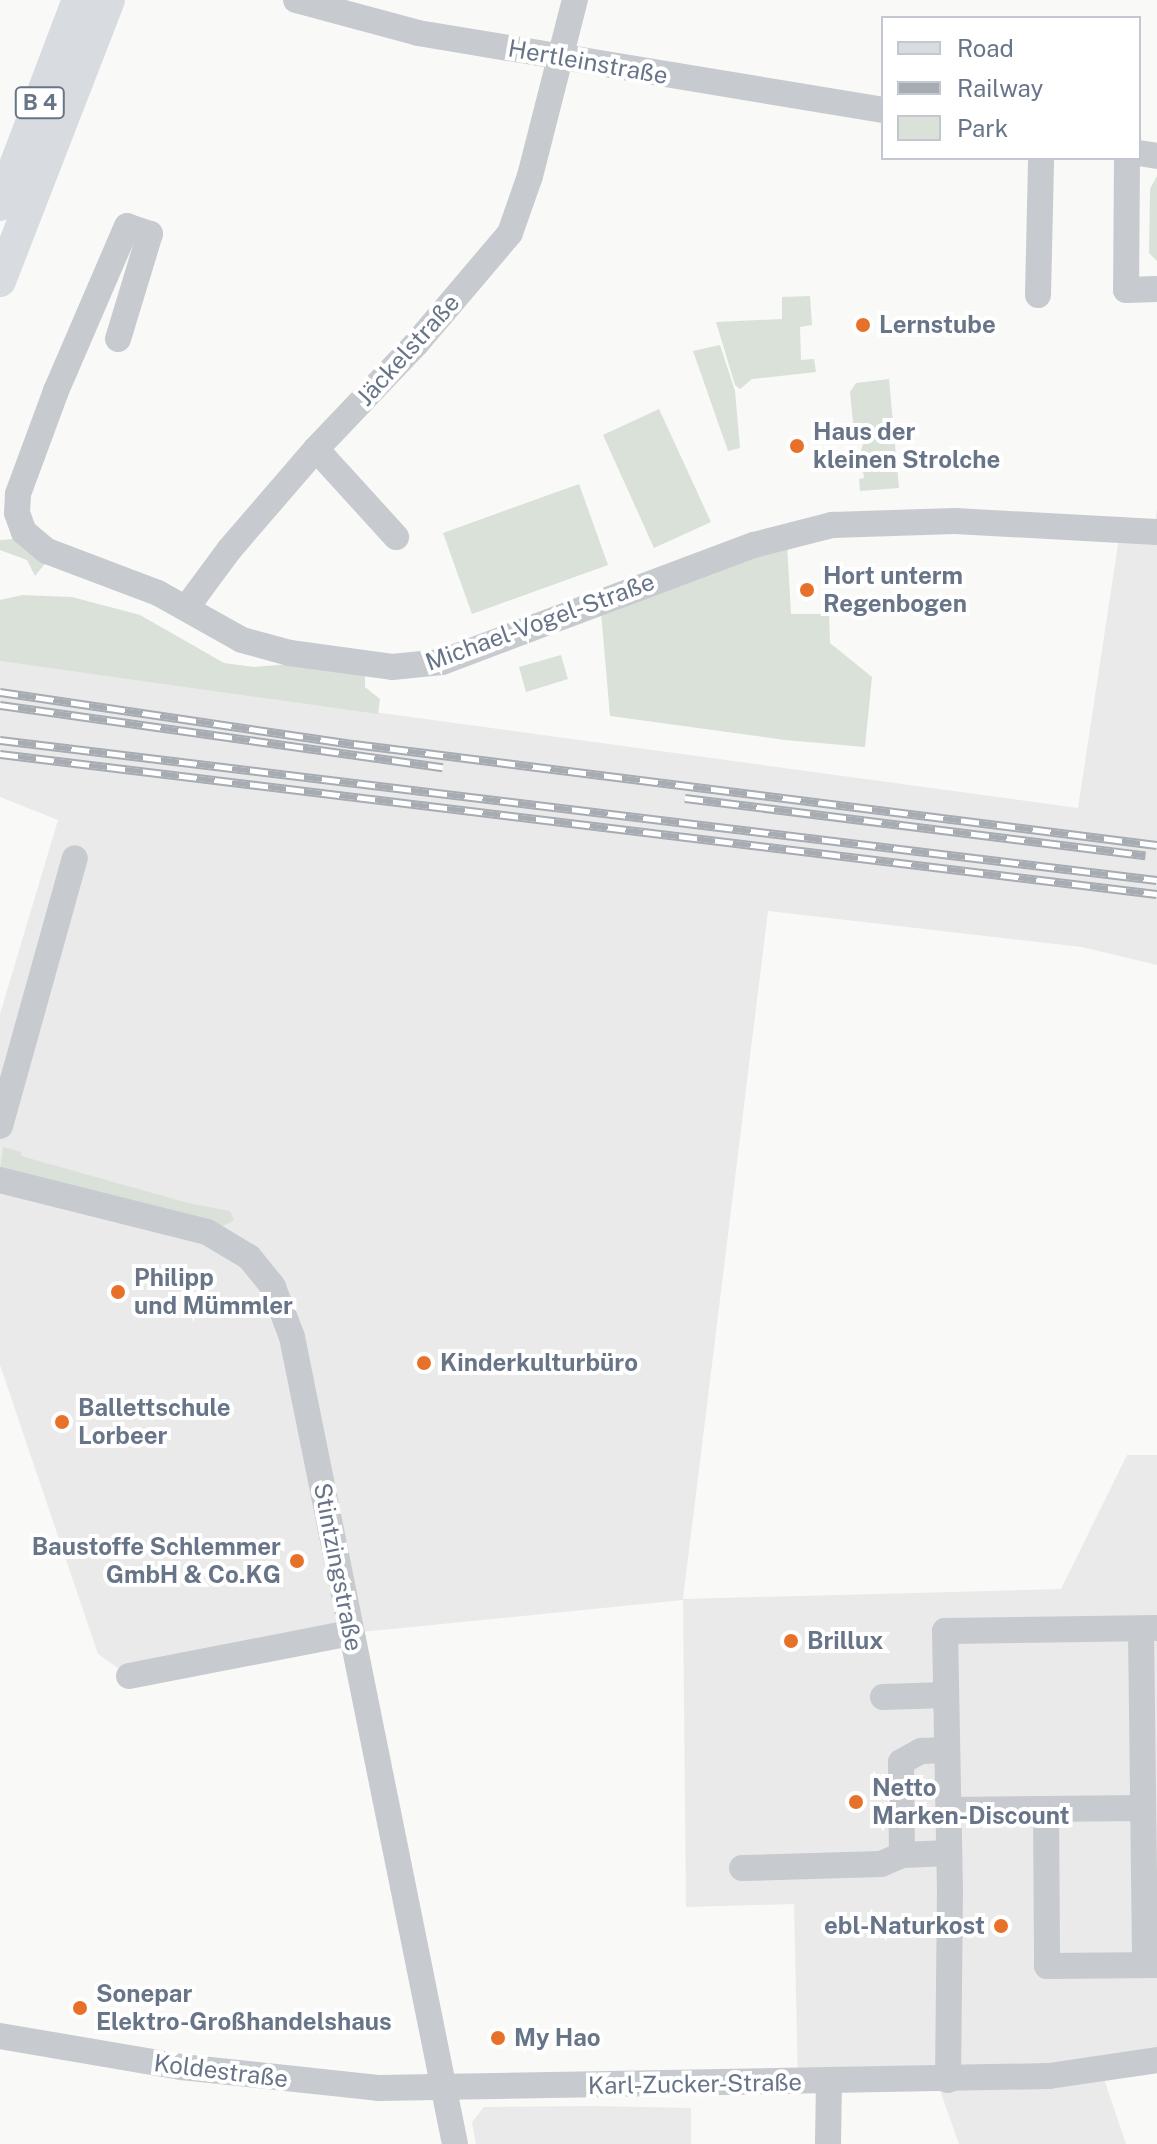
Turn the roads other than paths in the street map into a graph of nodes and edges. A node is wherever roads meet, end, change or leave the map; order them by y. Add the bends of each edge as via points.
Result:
1 (296, 0) edge
2 (575, 0) edge
3 (102, 1) edge
4 (561, 56) junction
5 (881, 110) edge
6 (1041, 160) edge
7 (1127, 160) edge
8 (0, 205) edge
9 (0, 281) edge
10 (1157, 289) edge
11 (1038, 295) dead end
12 (118, 339) dead end
13 (316, 449) junction
14 (1157, 532) edge
15 (396, 537) dead end
16 (187, 607) junction
17 (75, 858) dead end
18 (0, 1126) edge
19 (0, 1180) edge
20 (1149, 1628) edge
21 (351, 1633) junction
22 (129, 1676) dead end
23 (946, 1695) junction
24 (883, 1697) dead end
25 (947, 1750) junction
26 (1143, 1808) junction
27 (1046, 1809) junction
28 (948, 1810) junction
29 (949, 1853) junction
30 (902, 1855) junction
31 (742, 1868) dead end
32 (1151, 1965) edge
33 (0, 2036) edge
34 (1157, 2060) edge
35 (948, 2080) junction
36 (829, 2082) junction
37 (443, 2087) junction
38 (455, 2144) edge
39 (828, 2144) edge

1 - 4 street, Hertleinstraße via 418,33
2 - 4 street, Jäckelstraße
3 - 8 main road, B 4
3 - 9 main road, B 4
4 - 5 street, Hertleinstraße
4 - 13 street, Jäckelstraße via 510,233 416,344
6 - 11 street
7 - 10 street via 1126,290
12 - 16 street, Michael-Vogel-Straße via 150,234 127,226 18,494 19,520 39,547
13 - 15 street
13 - 16 street, Jäckelstraße
14 - 16 street, Michael-Vogel-Straße via 930,520 832,525 754,545 457,657 412,667 290,653 242,640
17 - 18 street
19 - 21 street, Stintzingstraße via 207,1232 249,1257 273,1287 292,1337
20 - 23 street via 945,1631
20 - 26 street
21 - 22 street
21 - 37 street, Stintzingstraße
23 - 24 street
23 - 25 street
25 - 28 street
25 - 30 street via 921,1751 901,1762
26 - 27 street
26 - 32 street
27 - 28 street
27 - 32 street via 1047,1966
28 - 29 street
29 - 30 street
29 - 35 street
30 - 31 street via 881,1864
33 - 37 street, Koldestraße via 182,2067 378,2088
34 - 35 street, Karl-Zucker-Straße via 1049,2076
35 - 36 street, Karl-Zucker-Straße
36 - 37 street, Karl-Zucker-Straße
36 - 39 street
37 - 38 street, Stintzingstraße

